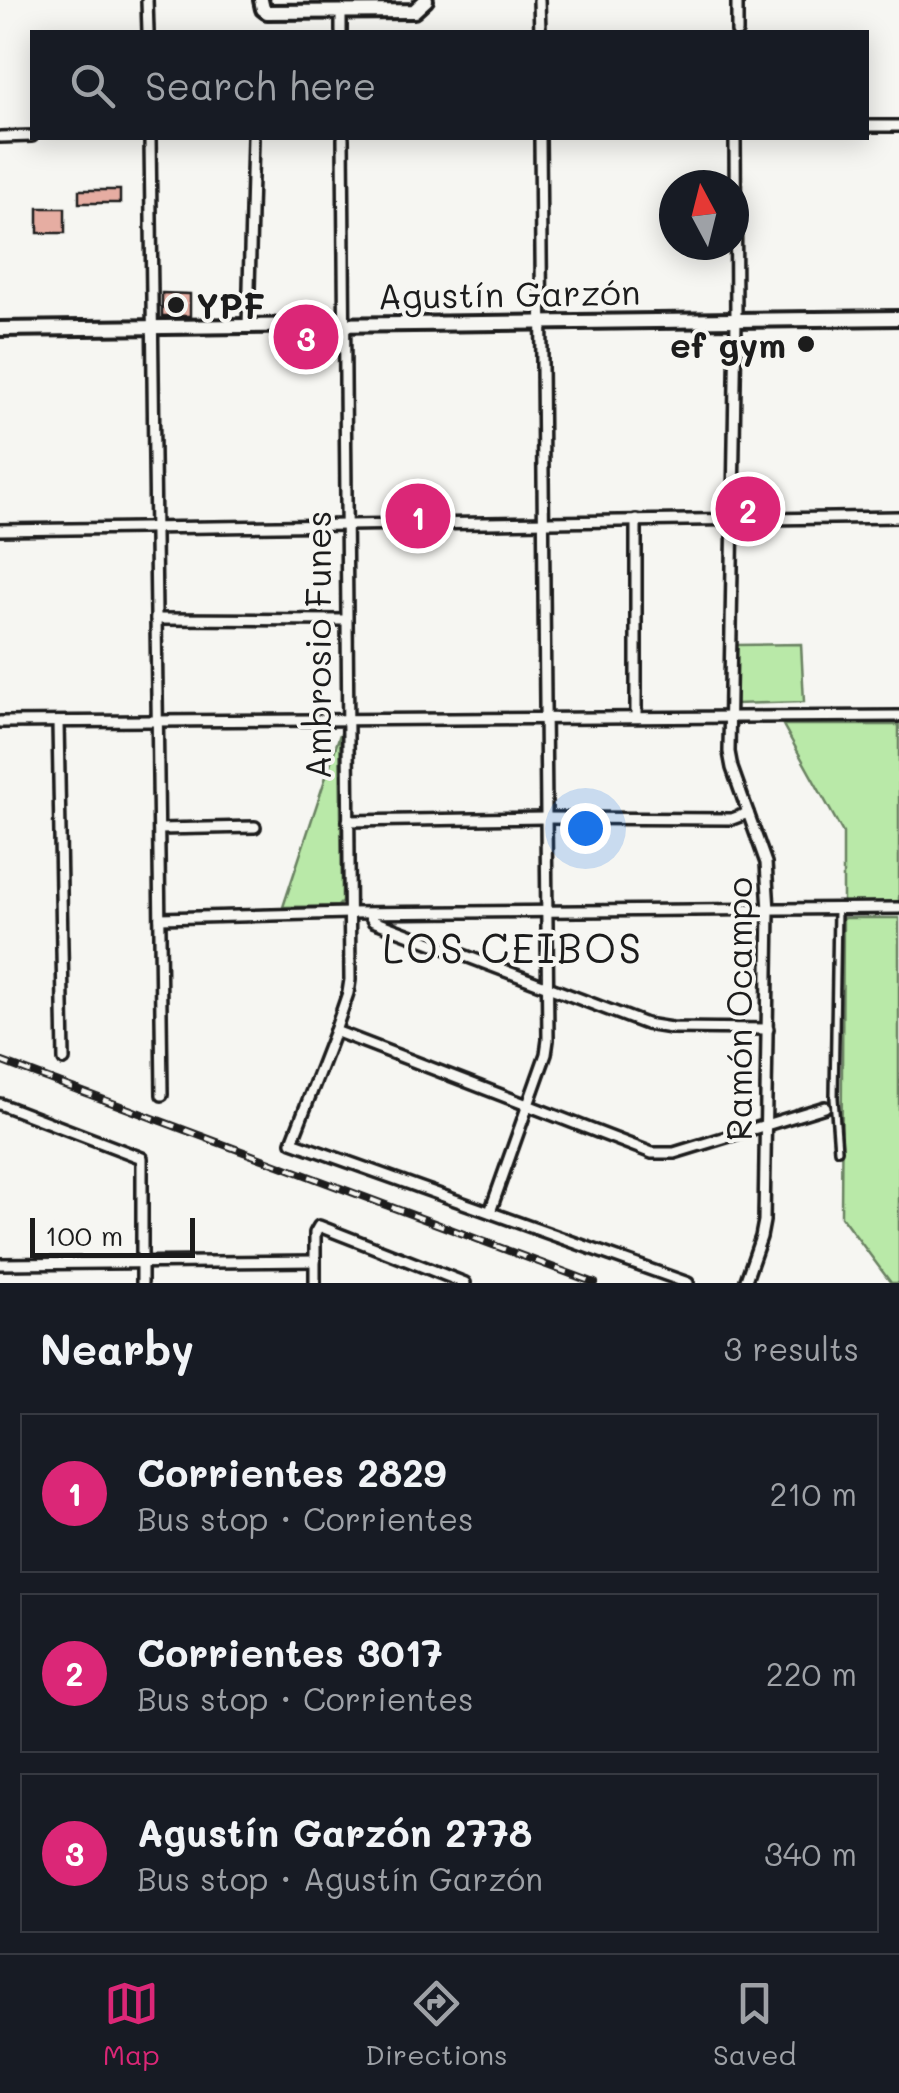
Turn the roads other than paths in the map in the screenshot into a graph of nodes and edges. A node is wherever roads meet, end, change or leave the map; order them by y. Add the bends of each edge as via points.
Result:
1 (147, 0) edge
2 (426, 0) edge
3 (539, 0) edge
4 (737, 0) edge
5 (264, 6) edge
6 (341, 12) junction
7 (148, 30) edge
8 (341, 30) edge
9 (540, 30) edge
10 (737, 30) edge
11 (869, 126) edge
12 (899, 126) edge
13 (0, 136) edge
14 (30, 136) edge
15 (150, 140) edge
16 (252, 140) edge
17 (343, 140) edge
18 (540, 140) edge
19 (736, 140) edge
20 (899, 318) edge
21 (736, 320) junction
22 (541, 322) junction
23 (343, 325) junction
24 (248, 326) junction
25 (152, 328) junction
26 (0, 329) edge
27 (899, 517) edge
28 (636, 520) junction
29 (733, 520) junction
30 (543, 522) junction
31 (346, 525) junction
32 (153, 528) junction
33 (0, 530) edge
34 (156, 619) junction
35 (346, 620) junction
36 (728, 716) junction
37 (899, 716) edge
38 (636, 717) junction
39 (346, 718) junction
40 (544, 718) junction
41 (157, 720) junction
42 (0, 722) edge
43 (58, 722) junction
44 (748, 814) junction
45 (544, 818) junction
46 (348, 822) junction
47 (255, 828) dead end
48 (159, 829) junction
49 (899, 908) edge
50 (837, 909) junction
51 (769, 910) junction
52 (546, 912) junction
53 (349, 914) junction
54 (369, 914) junction
55 (160, 918) junction
56 (548, 989) junction
57 (768, 1029) junction
58 (335, 1031) junction
59 (64, 1060) dead end
60 (162, 1095) dead end
61 (0, 1104) edge
62 (527, 1105) junction
63 (825, 1107) dead end
64 (766, 1125) junction
65 (838, 1150) dead end
66 (490, 1212) junction
67 (315, 1261) junction
68 (142, 1263) junction
69 (0, 1264) edge
70 (142, 1283) edge
71 (315, 1283) edge
72 (466, 1283) edge
73 (688, 1283) edge
74 (745, 1283) edge

1 - 7 street
2 - 6 main road via 414,11
3 - 9 street
4 - 10 street
5 - 6 main road
6 - 8 street
11 - 12 street
13 - 14 street
15 - 25 street
16 - 24 street
17 - 23 street, Ambrosio Funes
18 - 22 street
19 - 21 street, Ramón Ocampo
20 - 21 main road, Agustín Garzón
21 - 22 main road, Agustín Garzón
21 - 29 street, Ramón Ocampo
22 - 23 main road, Agustín Garzón
22 - 30 street
23 - 24 main road, Agustín Garzón
23 - 31 street, Ambrosio Funes
24 - 25 main road, Agustín Garzón
25 - 26 main road, Agustín Garzón
25 - 32 street
27 - 29 street
28 - 29 street
28 - 30 street
28 - 38 street
29 - 36 street, Ramón Ocampo
30 - 31 street
30 - 40 street
31 - 32 street
31 - 35 street, Ambrosio Funes
32 - 33 street
32 - 34 street
34 - 35 street
34 - 41 street
35 - 39 street, Ambrosio Funes
36 - 37 street
36 - 38 street
36 - 44 street, Ramón Ocampo via 730,762
38 - 40 street
39 - 40 street
39 - 41 street
39 - 46 street, Ambrosio Funes
40 - 45 street
41 - 43 street
41 - 48 street
42 - 43 street
43 - 59 street
44 - 45 street
44 - 51 street, Ramón Ocampo via 766,863
45 - 46 street
45 - 52 street
46 - 53 street, Ambrosio Funes
47 - 48 street
48 - 55 street
49 - 50 street
50 - 51 street
50 - 65 lane
51 - 52 street
51 - 57 street, Ramón Ocampo
52 - 54 street
52 - 56 street
53 - 54 street
53 - 55 street
53 - 58 street, Ambrosio Funes via 348,993
54 - 56 street via 373,922
55 - 60 street
56 - 57 street via 658,1027
56 - 62 street via 546,1054
57 - 64 street, Ramón Ocampo
58 - 62 street
58 - 66 street, Ambrosio Funes via 292,1142
61 - 68 street via 142,1158
62 - 64 street via 662,1154
62 - 66 street
63 - 64 street
64 - 74 street, Ramón Ocampo via 762,1237
66 - 73 street
67 - 68 street
67 - 71 street
67 - 72 street via 319,1226
68 - 69 street
68 - 70 street

